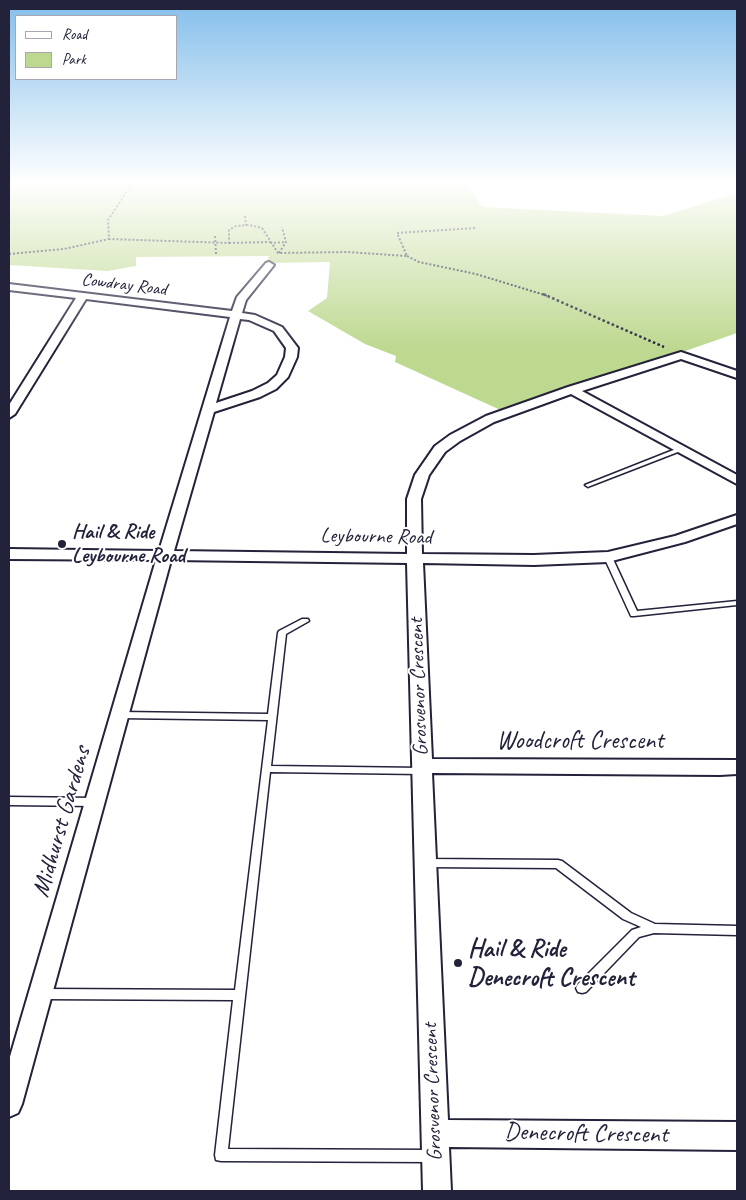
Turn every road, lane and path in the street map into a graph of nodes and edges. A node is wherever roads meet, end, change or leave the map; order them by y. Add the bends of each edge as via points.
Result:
1 (215, 238) edge
2 (229, 238) edge
3 (268, 238) edge
4 (285, 238) edge
5 (399, 238) edge
6 (109, 239) joint
7 (216, 242) junction
8 (270, 242) junction
9 (286, 242) junction
10 (229, 243) junction
11 (278, 253) junction
12 (9, 254) edge
13 (216, 254) dead end
14 (407, 256) junction
15 (269, 265) joint
16 (9, 287) edge
17 (83, 296) junction
18 (236, 315) junction
19 (681, 355) junction
20 (737, 375) edge
21 (572, 390) junction
22 (207, 410) junction
23 (9, 414) edge
24 (680, 449) junction
25 (737, 480) edge
26 (588, 485) dead end
27 (737, 519) edge
28 (9, 554) edge
29 (165, 555) junction
30 (608, 557) junction
31 (414, 559) junction
32 (737, 603) edge
33 (305, 621) dead end
34 (120, 714) junction
35 (272, 717) junction
36 (737, 767) edge
37 (266, 769) junction
38 (422, 769) junction
39 (9, 801) edge
40 (95, 802) junction
41 (425, 863) junction
42 (654, 928) junction
43 (737, 931) edge
44 (582, 988) dead end
45 (40, 994) junction
46 (240, 995) junction
47 (9, 1104) edge
48 (737, 1136) edge
49 (435, 1145) junction
50 (437, 1191) edge

1 - 7 path
2 - 10 path
3 - 8 path
4 - 9 path
5 - 14 path
6 - 7 path
6 - 12 path via 64,249
7 - 10 path
7 - 13 path
8 - 9 path
8 - 10 path
8 - 11 path
9 - 11 path
11 - 14 path via 347,252
11 - 15 path
14 - 19 path via 555,298
15 - 18 street, Midhurst Gardens via 241,299
16 - 17 street, Cowdray Road
17 - 18 street, Cowdray Road
17 - 23 street
18 - 22 street, Midhurst Gardens
18 - 22 street, Cowdray Road via 251,317 278,329 292,348 291,358 282,377 272,386 236,402
19 - 20 street
19 - 21 street, Grosvenor Crescent
21 - 24 street
21 - 31 street, Grosvenor Crescent via 490,419 440,449 422,475 414,499
22 - 29 street, Midhurst Gardens
24 - 25 street
24 - 26 lane
27 - 30 street, Leybourne Road via 680,539
28 - 29 street, Leybourne Road
29 - 31 street, Leybourne Road
29 - 34 street, Midhurst Gardens
30 - 31 street, Leybourne Road
30 - 32 lane via 634,614
31 - 38 street, Grosvenor Crescent
33 - 35 lane via 282,633
34 - 35 lane
34 - 40 street, Midhurst Gardens
35 - 37 lane
36 - 38 street, Woodcroft Crescent
37 - 38 lane
37 - 46 lane
38 - 41 street, Grosvenor Crescent
39 - 40 lane
40 - 45 street, Midhurst Gardens
41 - 42 lane via 558,864 627,916
41 - 49 street, Grosvenor Crescent
42 - 43 lane
42 - 44 lane via 636,934
45 - 46 lane
45 - 47 street, Midhurst Gardens
46 - 49 lane via 221,1155
48 - 49 street, Denecroft Crescent
49 - 50 street, Grosvenor Crescent

